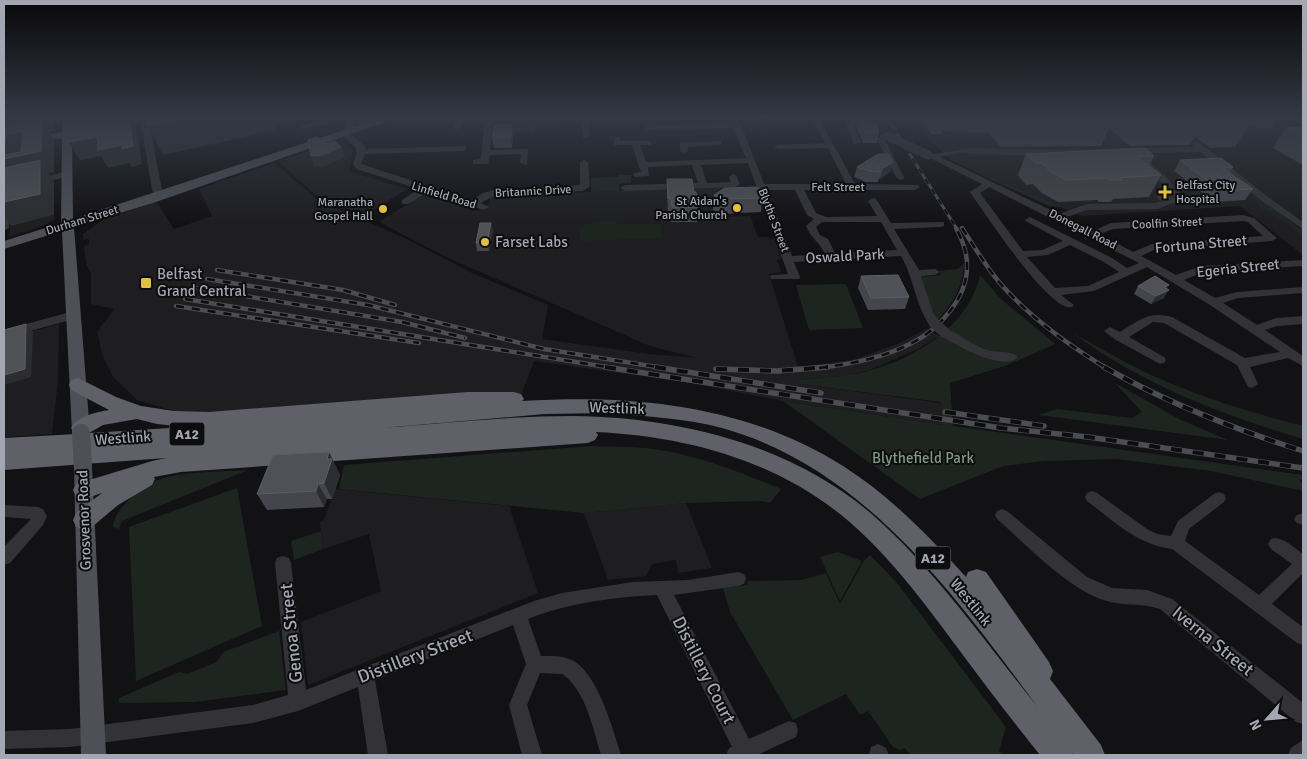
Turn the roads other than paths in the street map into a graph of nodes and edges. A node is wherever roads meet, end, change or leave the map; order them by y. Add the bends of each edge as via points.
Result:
1 (66, 153) edge
2 (151, 153) edge
3 (287, 153) edge
4 (361, 153) edge
5 (380, 153) edge
6 (486, 153) edge
7 (525, 153) edge
8 (637, 153) edge
9 (724, 153) edge
10 (748, 153) edge
11 (835, 153) edge
12 (888, 153) edge
13 (924, 153) edge
14 (940, 153) edge
15 (1136, 153) edge
16 (1208, 153) edge
17 (930, 156) junction
18 (751, 160) junction
19 (728, 161) junction
20 (476, 162) dead end
21 (584, 162) dead end
22 (524, 163) dead end
23 (696, 163) junction
24 (376, 164) dead end
25 (644, 164) junction
26 (66, 174) junction
27 (637, 175) dead end
28 (733, 177) dead end
29 (900, 177) dead end
30 (24, 184) edge
31 (989, 184) junction
32 (703, 186) junction
33 (8, 187) edge
34 (762, 187) junction
35 (798, 187) junction
36 (852, 187) junction
37 (915, 187) dead end
38 (625, 188) dead end
39 (426, 189) junction
40 (161, 196) junction
41 (873, 201) dead end
42 (405, 202) dead end
43 (473, 204) junction
44 (484, 207) dead end
45 (1060, 217) junction
46 (820, 220) junction
47 (885, 222) junction
48 (941, 224) dead end
49 (1034, 225) dead end
50 (1303, 226) edge
51 (4, 228) edge
52 (68, 234) junction
53 (1093, 234) junction
54 (1270, 238) joint
55 (1070, 241) junction
56 (4, 244) edge
57 (902, 253) junction
58 (1020, 254) junction
59 (1134, 255) junction
60 (832, 257) junction
61 (788, 259) junction
62 (1148, 263) junction
63 (1302, 263) edge
64 (935, 272) dead end
65 (915, 273) junction
66 (1128, 273) junction
67 (776, 277) dead end
68 (1176, 279) junction
69 (1303, 290) edge
70 (1052, 292) junction
71 (1214, 302) junction
72 (1068, 305) dead end
73 (74, 314) junction
74 (1303, 320) edge
75 (1256, 329) junction
76 (4, 334) edge
77 (1012, 357) dead end
78 (1299, 358) edge
79 (1160, 360) dead end
80 (1242, 362) junction
81 (1252, 384) dead end
82 (78, 385) junction
83 (605, 406) junction
84 (139, 412) junction
85 (81, 430) junction
86 (652, 430) junction
87 (4, 446) edge
88 (4, 462) edge
89 (170, 466) junction
90 (84, 490) junction
91 (1092, 497) dead end
92 (1218, 498) dead end
93 (4, 511) edge
94 (1002, 515) dead end
95 (84, 520) junction
96 (1176, 543) junction
97 (1276, 544) dead end
98 (4, 558) edge
99 (1303, 563) edge
100 (283, 564) dead end
101 (738, 579) dead end
102 (978, 580) dead end
103 (662, 588) junction
104 (1260, 604) junction
105 (518, 616) junction
106 (1303, 637) edge
107 (535, 664) junction
108 (365, 676) junction
109 (298, 702) junction
110 (1055, 709) junction
111 (1303, 715) edge
112 (789, 730) dead end
113 (4, 740) edge
114 (93, 745) edge
115 (1303, 750) edge
116 (741, 754) edge
117 (378, 755) edge
118 (532, 755) edge
119 (611, 755) edge
120 (1058, 755) edge
121 (1091, 755) edge
122 (1298, 755) edge

1 - 26 main road, Grosvenor Road
2 - 40 street
3 - 40 main road, Durham Street
4 - 39 street, Linfield Road via 359,167
5 - 24 street
6 - 20 street via 485,162
7 - 22 street
8 - 25 street
9 - 19 street
10 - 18 street, Blythe Street
11 - 36 street
12 - 29 street
13 - 17 street, Donegall Road, bridge
14 - 17 street
15 - 45 street via 1166,182 1170,197 1158,206 1086,207
16 - 50 street
17 - 31 street, Donegall Road
18 - 19 street
18 - 34 street, Blythe Street
19 - 23 street
21 - 43 street, Britannic Drive via 588,176 585,187 581,189 493,193
23 - 25 street
23 - 32 street
25 - 27 street via 646,174
26 - 30 street
26 - 52 main road, Grosvenor Road
28 - 32 street via 736,184
31 - 45 street, Donegall Road
31 - 58 street via 975,190 989,203
32 - 38 street
33 - 51 street
34 - 35 street, Felt Street
34 - 61 street, Blythe Street
35 - 36 street, Felt Street
35 - 46 street via 812,215
36 - 37 street, Felt Street
39 - 42 street
39 - 43 street, Linfield Road
40 - 52 main road, Durham Street via 115,210
41 - 47 street
43 - 44 street, Linfield Road
45 - 53 street, Donegall Road
46 - 47 street
46 - 60 street via 811,226 816,237 824,240
47 - 48 street
47 - 57 street
49 - 55 street via 1057,231
52 - 56 main road, Durham Street via 35,235
52 - 73 main road, Grosvenor Road
53 - 54 street, Coolfin Street via 1110,226 1243,218 1251,220 1272,236
53 - 59 street, Donegall Road
54 - 59 street, Fortuna Street via 1152,247
55 - 58 street via 1044,253
55 - 66 street via 1093,250
57 - 60 street, Oswald Park
57 - 65 street
58 - 70 street
59 - 62 street, Donegall Road
60 - 61 street, Oswald Park
61 - 67 street, Blythe Street via 795,277
62 - 66 street
62 - 68 street, Donegall Road
63 - 68 street, Egeria Street via 1201,269
64 - 65 street
65 - 77 street, bridge via 927,314 944,332 997,358
66 - 70 street via 1086,290
68 - 71 street, Donegall Road
69 - 71 street via 1237,295
70 - 72 street
71 - 75 street, Donegall Road
73 - 76 street
73 - 82 main road, Grosvenor Road
74 - 75 street via 1276,322
75 - 78 street, Donegall Road
78 - 80 street
79 - 80 street via 1115,334 1151,318 1162,318
80 - 81 street
82 - 84 highway via 107,402
82 - 85 main road, Grosvenor Road
83 - 84 highway via 541,398 468,399 188,420 157,418
83 - 87 highway, Westlink / A12
83 - 110 highway, Westlink / A12 via 691,413 722,420 780,441 834,472 876,503 928,552 966,595
84 - 85 highway via 98,419
85 - 90 main road, Grosvenor Road, bridge
86 - 88 highway, Westlink / A12 via 591,424 524,425
86 - 89 highway
86 - 120 highway, Westlink / A12 via 724,445 773,464 808,481 851,511 909,566
89 - 90 highway
89 - 95 highway via 110,499
90 - 95 main road, Grosvenor Road
91 - 96 street via 1142,534
92 - 96 street via 1184,525
93 - 98 street via 38,513 40,516
94 - 111 street, Iverna Street via 1081,582 1110,596 1147,597 1166,604
95 - 114 main road, Grosvenor Road
96 - 104 street
97 - 99 street
99 - 104 street
100 - 109 street, Genoa Street
101 - 103 street, Distillery Street
102 - 110 highway via 1046,680
103 - 105 street, Distillery Street via 633,589 562,601
103 - 116 street, Distillery Court
104 - 106 street
105 - 107 street
105 - 108 street, Distillery Street
107 - 118 street via 518,705
107 - 119 street via 566,666 578,673
108 - 109 street, Distillery Street
108 - 117 street
109 - 114 street, Distillery Street via 253,714
110 - 121 highway, Westlink / A12
112 - 116 street
113 - 114 street, Distillery Street via 70,738
115 - 122 street

